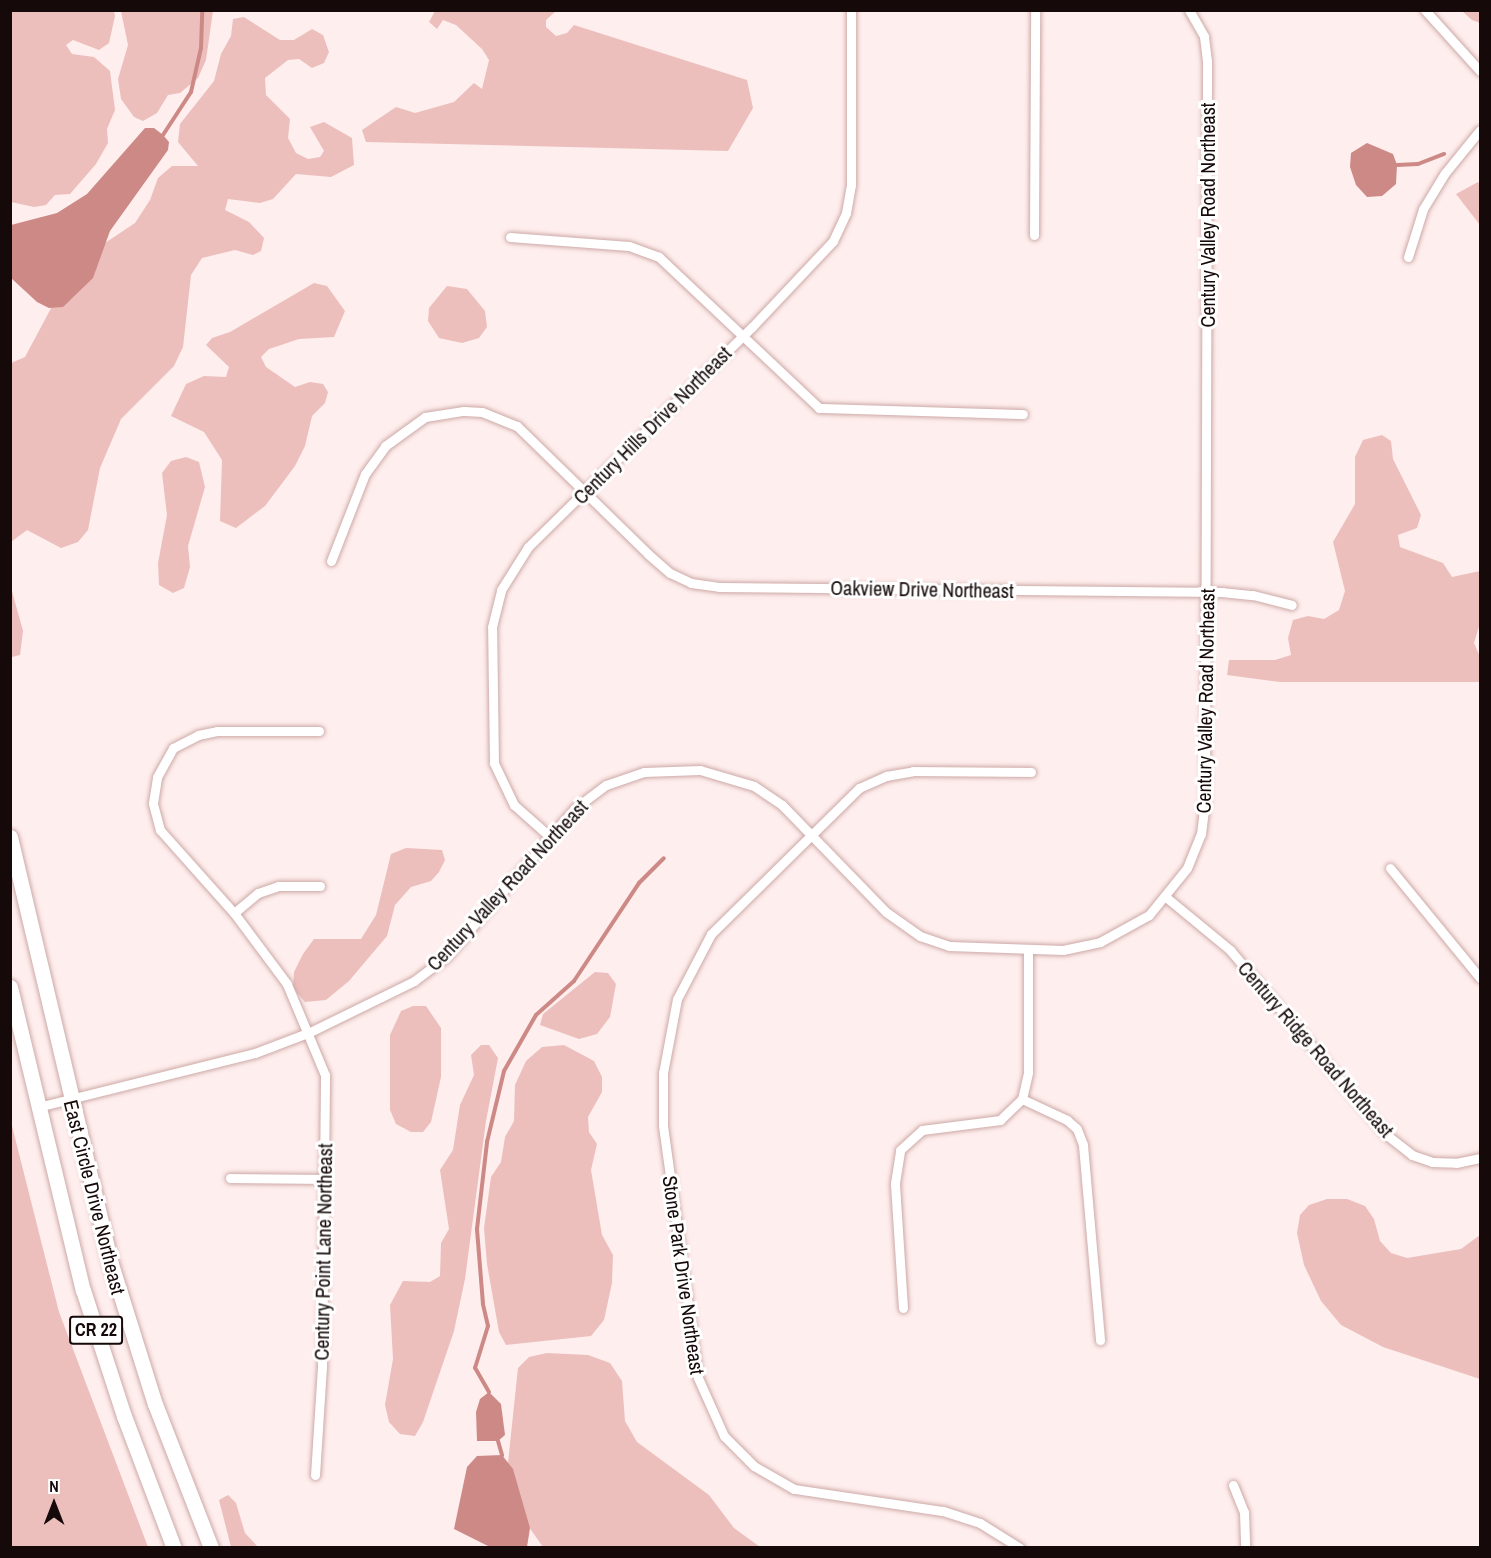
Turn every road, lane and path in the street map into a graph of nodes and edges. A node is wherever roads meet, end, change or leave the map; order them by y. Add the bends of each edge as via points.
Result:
1 (851, 10) edge
2 (1035, 10) edge
3 (1190, 10) edge
4 (1425, 10) edge
5 (1480, 71) edge
6 (1480, 130) edge
7 (1034, 236) dead end
8 (510, 237) dead end
9 (1408, 257) dead end
10 (743, 336) junction
11 (1023, 414) dead end
12 (585, 492) junction
13 (331, 561) dead end
14 (1207, 592) junction
15 (1292, 605) dead end
16 (319, 731) dead end
17 (1031, 772) dead end
18 (810, 834) junction
19 (548, 836) junction
20 (10, 837) edge
21 (1390, 868) dead end
22 (320, 886) dead end
23 (1167, 898) junction
24 (234, 913) junction
25 (1028, 951) junction
26 (1480, 978) edge
27 (10, 987) edge
28 (310, 1032) junction
29 (1022, 1098) junction
30 (70, 1099) junction
31 (38, 1107) junction
32 (1480, 1158) edge
33 (230, 1178) dead end
34 (324, 1179) junction
35 (903, 1308) dead end
36 (1100, 1340) dead end
37 (315, 1475) dead end
38 (1233, 1485) dead end
39 (174, 1548) edge
40 (211, 1548) edge
41 (1020, 1548) edge
42 (1245, 1548) edge

1 - 10 street, Century Hills Drive Northeast via 852,169 846,213 821,258
2 - 7 street
3 - 14 street, Century Valley Road Northeast via 1204,36 1208,62
4 - 5 street
6 - 9 street via 1445,173 1423,209
8 - 10 street via 644,250 674,267
10 - 11 street via 819,408
10 - 12 street, Century Hills Drive Northeast
12 - 13 street, Oakview Drive Northeast via 517,426 482,412 444,412 410,424 375,458
12 - 14 street, Oakview Drive Northeast via 662,567 681,579 705,586
12 - 19 street, Century Hills Drive Northeast via 518,560 501,590 492,627 494,763 514,805
14 - 15 street, Oakview Drive Northeast via 1253,595
14 - 23 street, Century Valley Road Northeast via 1204,818 1195,851
16 - 24 street, Century Point Lane Northeast via 217,731 198,735 173,748 157,777 153,803 160,830
17 - 18 street, Stone Park Drive Northeast via 913,771 886,776 859,788
18 - 19 street, Century Valley Road Northeast via 782,805 754,786 718,773 681,768 644,772 606,785 574,808
18 - 25 street, Century Valley Road Northeast via 886,912 920,936 971,949
18 - 41 street, Stone Park Drive Northeast via 711,934 686,977 670,1020 663,1073 663,1125 698,1378 724,1436 773,1479 813,1494 950,1513 980,1523
19 - 28 street, Century Valley Road Northeast via 434,969
20 - 30 main road, East Circle Drive Northeast / CR 22
21 - 26 street
22 - 24 street via 278,886 258,893
23 - 25 street, Century Valley Road Northeast via 1135,925 1100,942 1063,950
23 - 32 street, Century Ridge Road Northeast via 1230,951 1388,1136 1412,1155 1432,1161 1456,1163
24 - 28 street, Century Point Lane Northeast via 287,984
25 - 29 street via 1028,1072
27 - 31 main road, East Circle Drive Northeast / CR 22
28 - 30 street, Century Valley Road Northeast via 236,1059
28 - 34 street, Century Point Lane Northeast via 325,1075
29 - 35 street via 1000,1120 922,1130 900,1150 895,1183
29 - 36 street via 1067,1120 1077,1129 1083,1145
30 - 31 street, Century Valley Road Northeast
30 - 40 main road, East Circle Drive Northeast / CR 22 via 130,1331
31 - 39 main road, East Circle Drive Northeast / CR 22 via 83,1290 124,1416
33 - 34 street
34 - 37 street, Century Point Lane Northeast via 322,1368
38 - 42 street via 1244,1512

